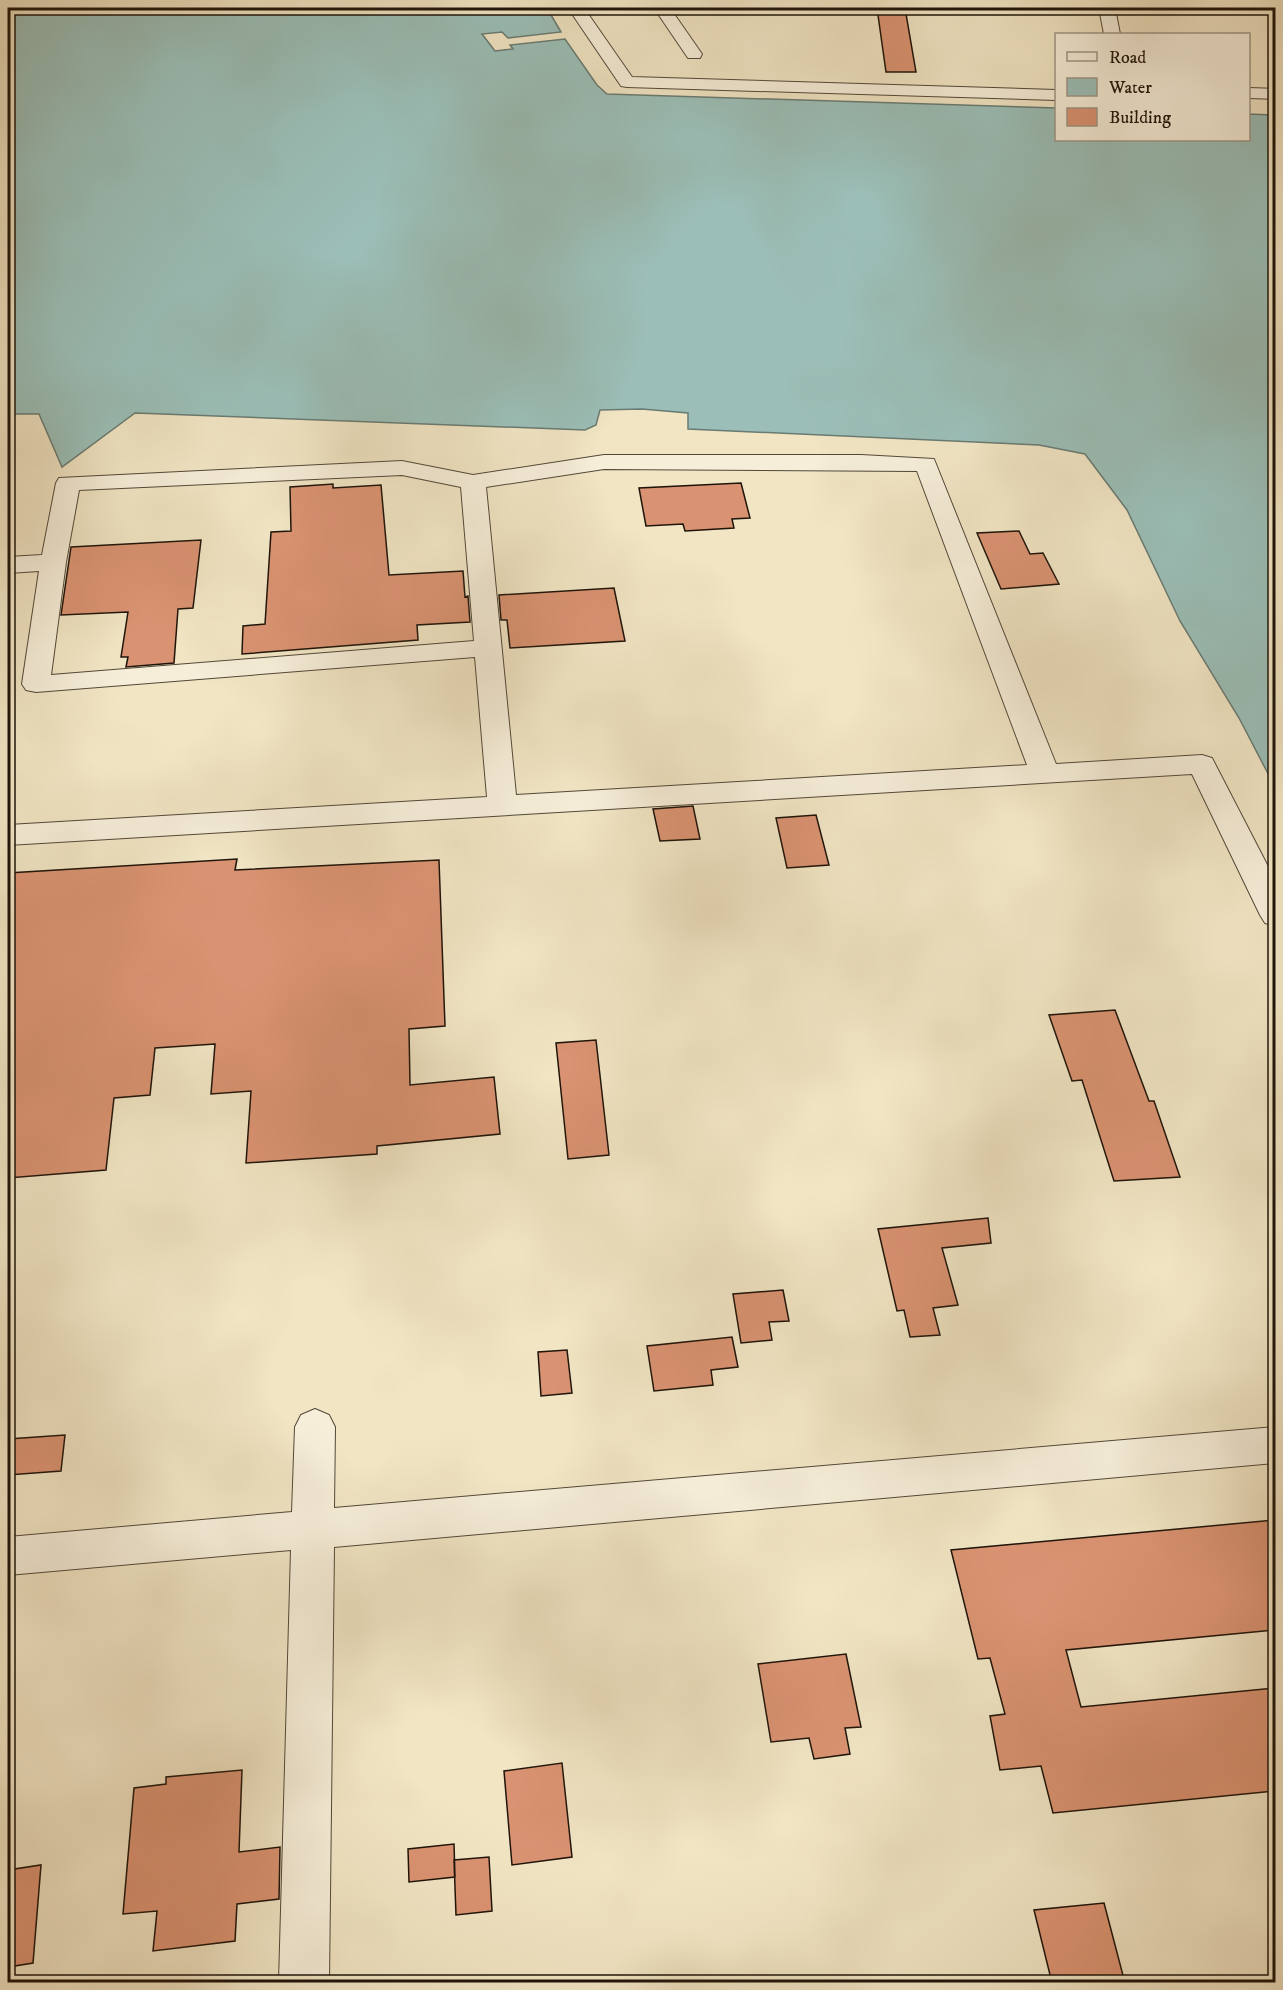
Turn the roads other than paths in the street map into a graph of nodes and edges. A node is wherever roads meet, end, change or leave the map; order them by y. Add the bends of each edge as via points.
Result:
1 (576, 8) edge
2 (662, 8) edge
3 (1107, 8) edge
4 (1112, 33) edge
5 (694, 54) dead end
6 (1250, 93) edge
7 (1275, 94) edge
8 (1055, 95) edge
9 (473, 482) junction
10 (53, 562) junction
11 (8, 565) edge
12 (489, 648) junction
13 (1045, 774) junction
14 (502, 804) junction
15 (8, 835) edge
16 (1275, 915) edge
17 (315, 1427) dead end
18 (1275, 1445) edge
19 (313, 1529) junction
20 (8, 1556) edge
21 (304, 1983) edge

1 - 8 lane via 627,82
2 - 5 lane
3 - 4 lane
6 - 7 lane
9 - 10 lane via 402,468 68,483
9 - 12 lane
9 - 13 lane via 604,462 926,464
10 - 11 lane
10 - 12 lane via 36,684
12 - 14 lane
13 - 14 lane
13 - 16 lane via 1202,764
14 - 15 lane
17 - 19 lane
18 - 19 lane
19 - 20 lane
19 - 21 lane

